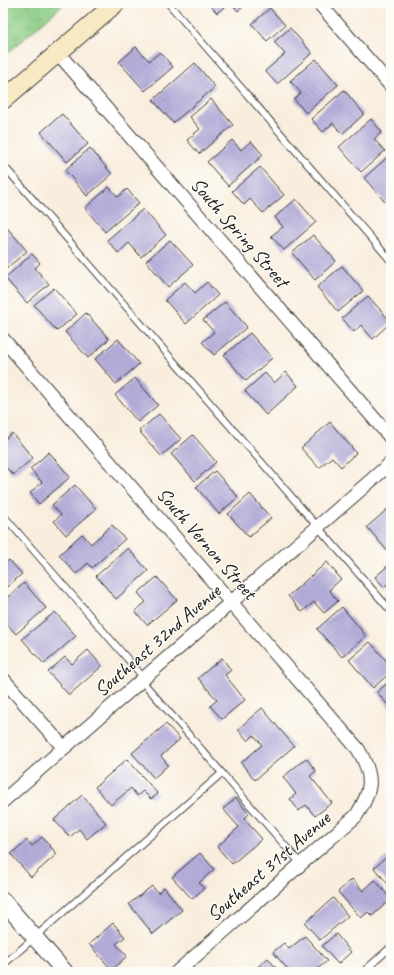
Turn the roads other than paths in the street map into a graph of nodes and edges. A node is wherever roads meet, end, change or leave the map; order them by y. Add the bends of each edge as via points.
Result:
1 (116, 3) edge
2 (168, 3) edge
3 (319, 3) edge
4 (58, 53) junction
5 (391, 86) edge
6 (3, 100) edge
7 (3, 165) edge
8 (391, 261) edge
9 (3, 339) edge
10 (391, 438) edge
11 (391, 463) edge
12 (3, 515) edge
13 (317, 527) junction
14 (232, 602) junction
15 (391, 611) edge
16 (143, 679) junction
17 (3, 680) edge
18 (64, 748) junction
19 (222, 773) junction
20 (370, 781) joint
21 (3, 801) edge
22 (301, 864) junction
23 (3, 901) edge
24 (35, 937) junction
25 (391, 947) edge
26 (3, 965) edge
27 (65, 972) edge
28 (177, 972) edge
29 (363, 972) edge

1 - 4 main road
2 - 8 lane
3 - 5 street
4 - 6 main road
4 - 10 street, South Spring Street
7 - 13 lane
9 - 14 street, South Vernon Street
11 - 13 street, Southeast 32nd Avenue
12 - 16 lane
13 - 14 street, Southeast 32nd Avenue
13 - 15 lane
14 - 16 street, Southeast 32nd Avenue
14 - 20 street, South Vernon Street via 358,749 367,764
16 - 18 street, Southeast 32nd Avenue
16 - 19 lane
17 - 18 street
18 - 21 street, Southeast 32nd Avenue
19 - 22 lane
19 - 24 lane
20 - 22 street, Southeast 31st Avenue via 366,800 356,816
22 - 28 street, Southeast 31st Avenue
23 - 24 street
24 - 26 lane
24 - 27 street
25 - 29 lane

